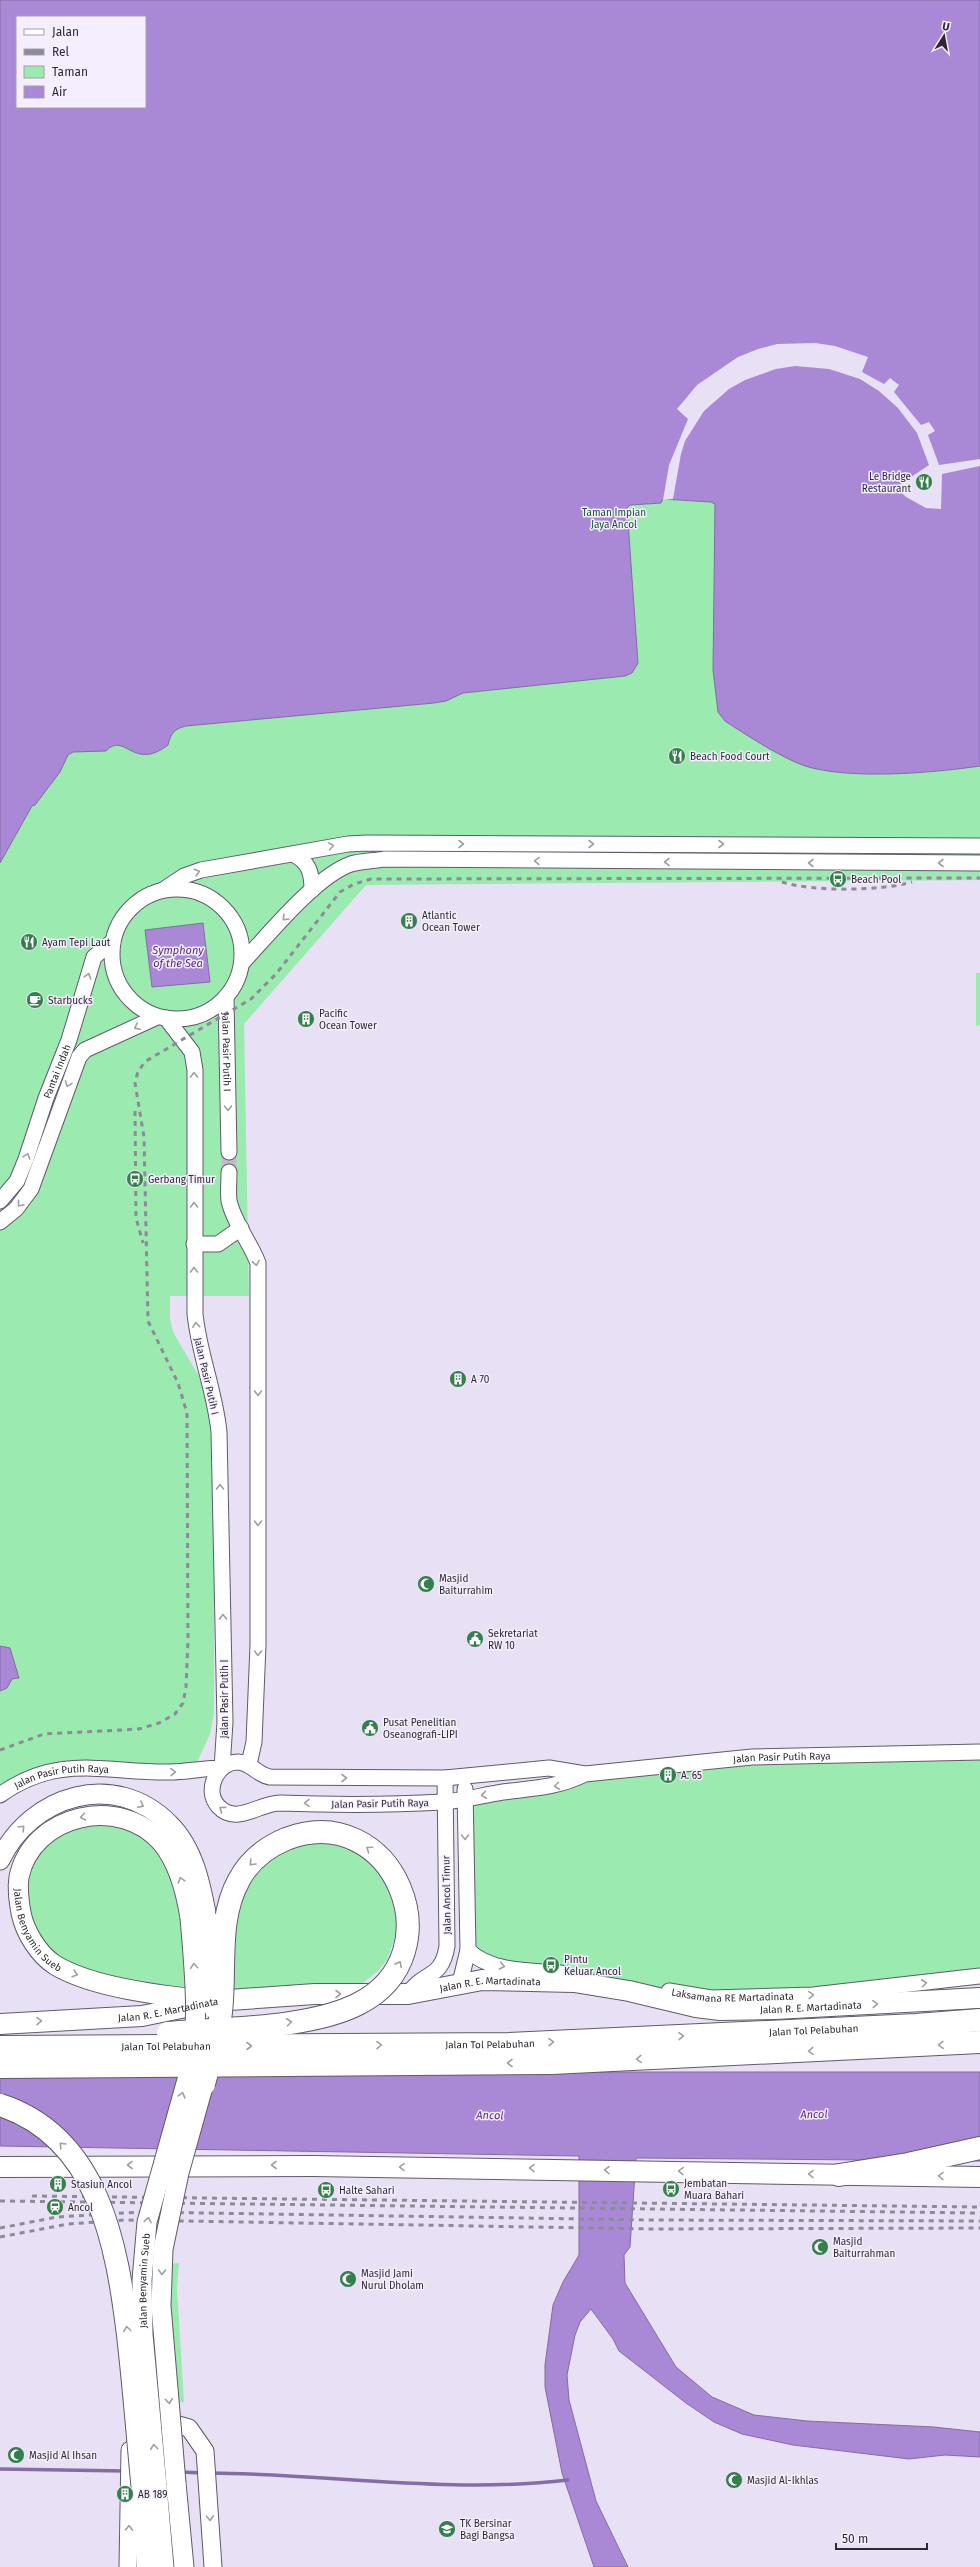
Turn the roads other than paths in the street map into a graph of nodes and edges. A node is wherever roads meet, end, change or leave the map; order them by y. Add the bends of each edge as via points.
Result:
1 (980, 846) edge
2 (293, 854) junction
3 (980, 864) edge
4 (164, 890) junction
5 (312, 890) junction
6 (112, 942) junction
7 (242, 962) junction
8 (226, 999) junction
9 (161, 1018) junction
10 (229, 1152) tunnel mouth
11 (229, 1172) tunnel mouth
12 (0, 1201) edge
13 (0, 1222) edge
14 (241, 1228) junction
15 (194, 1244) junction
16 (980, 1752) edge
17 (249, 1764) junction
18 (222, 1768) junction
19 (585, 1774) junction
20 (465, 1777) junction
21 (445, 1778) junction
22 (0, 1795) edge
23 (464, 1798) junction
24 (444, 1802) junction
25 (0, 1860) edge
26 (198, 1918) junction
27 (468, 1950) junction
28 (980, 1976) edge
29 (460, 1983) junction
30 (408, 1994) junction
31 (980, 1998) edge
32 (215, 2001) junction
33 (980, 2020) edge
34 (0, 2024) edge
35 (980, 2042) edge
36 (6, 2047) edge
37 (0, 2067) edge
38 (204, 2084) junction
39 (0, 2105) edge
40 (980, 2148) edge
41 (5, 2166) edge
42 (839, 2175) junction
43 (980, 2177) edge
44 (128, 2567) edge
45 (148, 2567) edge
46 (164, 2567) edge
47 (184, 2567) edge
48 (213, 2567) edge

2 -> 1 street via 348,844 380,843
4 -> 2 street via 184,876 201,870
2 - 5 street via 305,861 308,866
3 -> 5 street via 384,860 351,864 330,875
4 - 6 street via 136,903 121,921
4 - 7 street via 198,892 214,900 228,912 237,927 242,944
5 -> 7 street
6 - 9 street via 111,961 119,985 126,996 140,1009
12 -> 6 street, Pantai Indah via 17,1181 26,1159 69,1040 94,957
7 - 8 street via 237,982
8 - 9 street via 212,1010 196,1017 179,1020
8 -> 10 street, Jalan Pasir Putih I
9 -> 13 street, Pantai Indah via 85,1050 79,1057 31,1189 16,1209
15 -> 9 street, Jalan Pasir Putih I via 194,1060 184,1039
11 - 14 street via 229,1199
14 - 15 street via 218,1244
14 -> 17 street via 258,1263 258,1645 254,1742
18 -> 15 street, Jalan Pasir Putih I via 225,1722 219,1432 216,1403 197,1330
16 - 19 street, Jalan Pasir Putih Raya via 752,1757
17 - 18 street, Jalan Pasir Putih Raya via 236,1762
17 -> 21 street, Jalan Pasir Putih Raya via 263,1776 270,1777
22 -> 18 street, Jalan Pasir Putih Raya via 27,1779 64,1769 90,1767 172,1772
24 -> 18 street, Jalan Pasir Putih Raya via 273,1803 241,1814 233,1814 225,1812 214,1800 213,1782
19 - 20 street, Jalan Pasir Putih Raya via 549,1768
19 -> 23 street, Jalan Pasir Putih Raya via 564,1785
20 - 21 street, Jalan Pasir Putih Raya
20 - 23 street, Jalan Ancol Timur
21 - 24 street, Jalan Ancol Timur
23 - 24 street, Jalan Pasir Putih Raya
23 -> 27 street, Jalan Ancol Timur
24 - 30 street, Jalan Ancol Timur via 447,1946 445,1960 440,1968 416,1984
25 -> 26 main road, Jalan Benyamin Sueb via 25,1825 53,1805 68,1798 85,1795 120,1797 154,1812 179,1836 195,1869
26 -> 32 main road, Jalan Benyamin Sueb via 170,1853 149,1831 122,1818 94,1814 64,1823 51,1830 31,1850 19,1876 18,1892 23,1922 33,1943 53,1963 68,1972 117,1986 155,1994
26 - 38 main road, Jalan Benyamin Sueb, bridge via 214,2013 211,2052
46 -> 26 main road, Jalan Benyamin Sueb, bridge via 143,2334 142,2280 147,2222 192,2062 195,2040
27 -> 28 street, Laksamana RE Martadinata via 490,1964 504,1967 618,1979 701,1998 813,1995
27 - 29 street, Jalan Ancol Timur
29 - 30 highway, Jalan R. E. Martadinata
29 -> 31 highway, Jalan R. E. Martadinata via 482,1980 574,1982 720,2010
32 -> 30 highway, Jalan R. E. Martadinata via 315,1994
34 -> 32 highway, Jalan R. E. Martadinata via 142,2016
36 -> 33 highway, Jalan Tol Pelabuhan, bridge via 509,2044 908,2026
35 -> 37 highway, Jalan Tol Pelabuhan, bridge via 552,2063
36 -> 38 highway, bridge via 200,2030 216,2029 224,2028 240,2027 287,2022 334,2014 358,2004 377,1992 400,1964 408,1928 403,1892 393,1872 369,1847 338,1834 305,1834 271,1847 248,1866 239,1880 229,1910 221,2012 219,2025 218,2031
38 -> 47 main road, Jalan Benyamin Sueb, bridge via 179,2173 163,2249 161,2306
45 -> 39 highway, bridge via 132,2368 121,2281 107,2221 77,2161 52,2135 31,2120
40 - 42 highway via 908,2164
42 -> 41 highway via 258,2165
43 -> 42 highway
44 -> 48 main road via 130,2446 145,2427 171,2423 189,2428 205,2451

